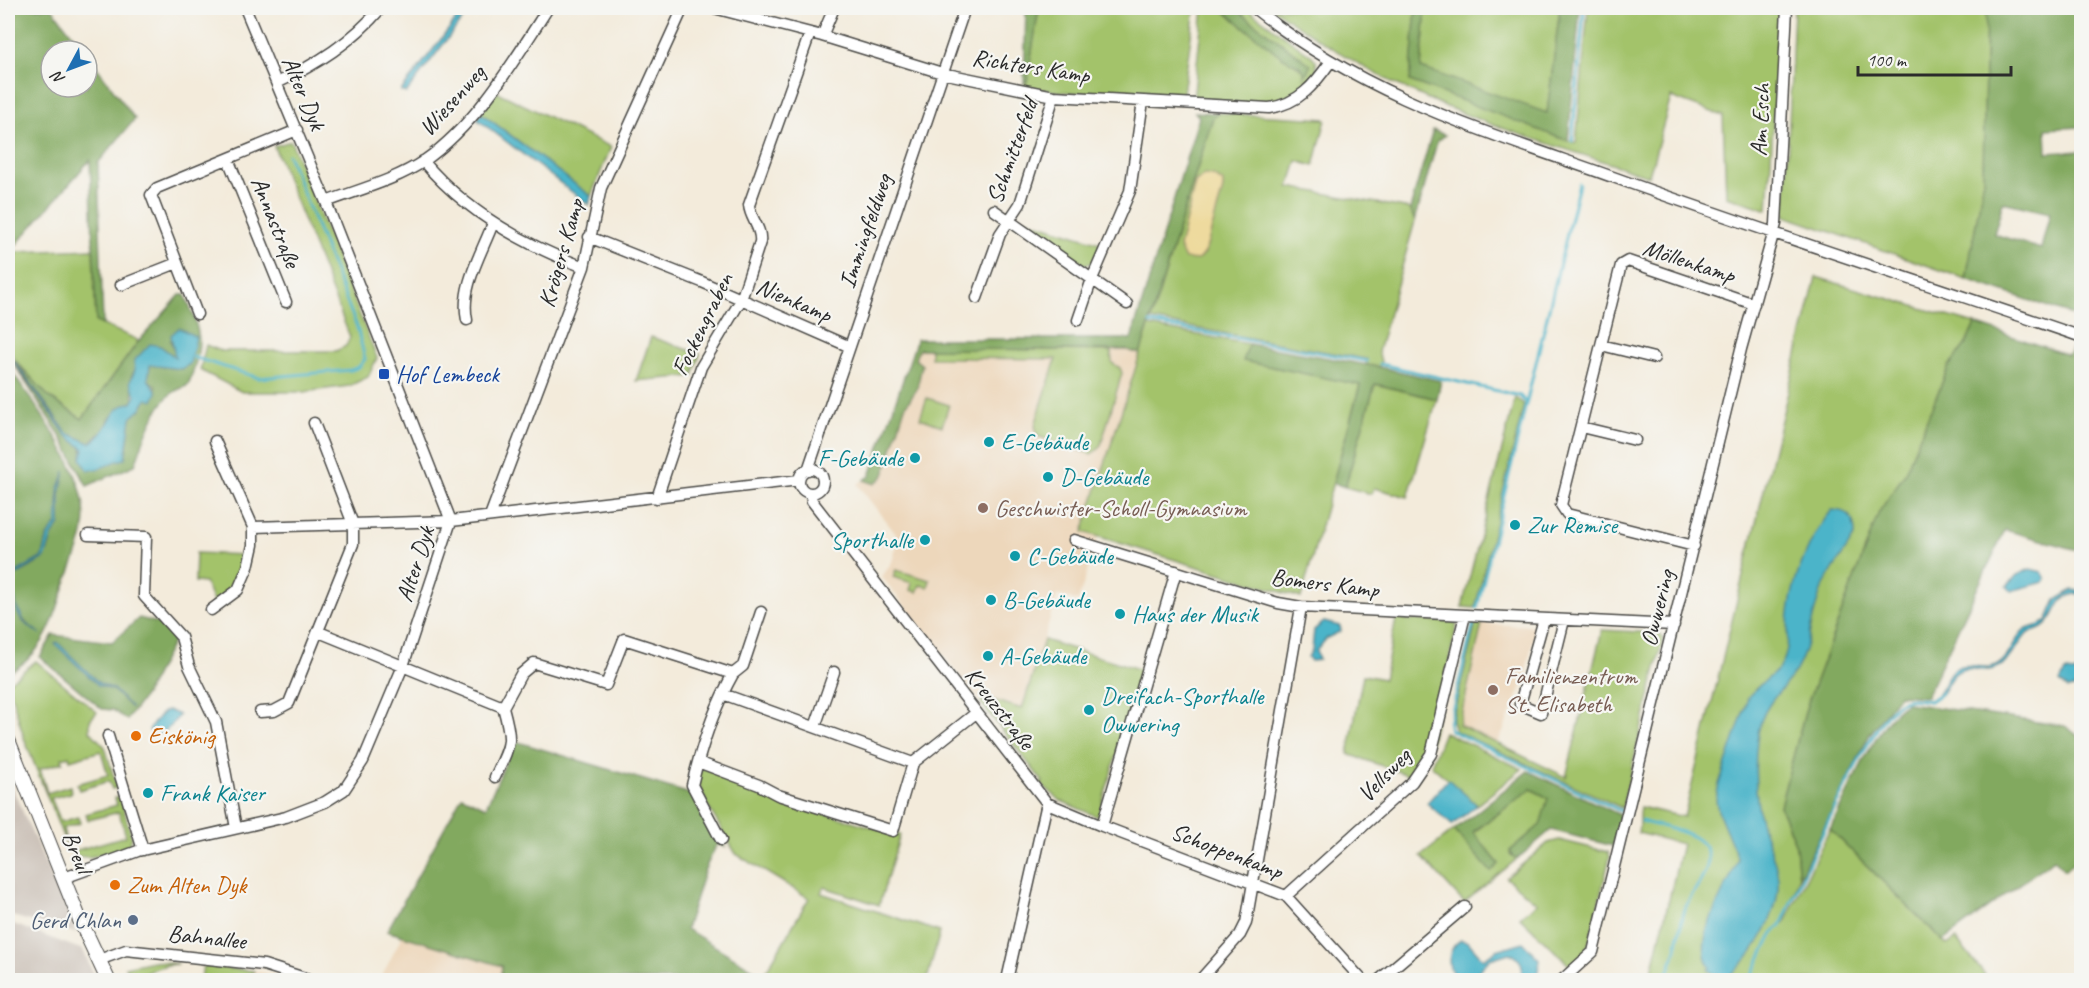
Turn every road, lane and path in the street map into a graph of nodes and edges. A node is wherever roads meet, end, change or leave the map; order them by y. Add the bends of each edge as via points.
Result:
1 (245, 8) edge
2 (381, 8) edge
3 (548, 8) edge
4 (683, 8) edge
5 (714, 8) edge
6 (834, 8) edge
7 (965, 8) edge
8 (1254, 8) edge
9 (1787, 8) edge
10 (810, 33) junction
11 (822, 36) junction
12 (1331, 60) junction
13 (942, 73) junction
14 (277, 82) junction
15 (1054, 96) junction
16 (1143, 100) junction
17 (297, 130) junction
18 (228, 159) junction
19 (423, 162) junction
20 (326, 202) junction
21 (994, 210) dead end
22 (1009, 220) junction
23 (493, 223) junction
24 (1773, 234) junction
25 (590, 237) junction
26 (177, 263) junction
27 (584, 267) junction
28 (1092, 279) junction
29 (122, 285) dead end
30 (977, 298) dead end
31 (741, 300) junction
32 (286, 302) dead end
33 (1127, 304) dead end
34 (1754, 304) junction
35 (198, 314) dead end
36 (467, 320) dead end
37 (1078, 320) dead end
38 (2082, 337) edge
39 (1601, 345) junction
40 (848, 346) junction
41 (1654, 358) dead end
42 (314, 423) dead end
43 (1581, 427) junction
44 (1635, 440) dead end
45 (215, 441) dead end
46 (808, 470) junction
47 (799, 480) junction
48 (810, 493) junction
49 (657, 498) junction
50 (490, 516) junction
51 (451, 521) junction
52 (353, 524) junction
53 (253, 527) junction
54 (88, 535) dead end
55 (1074, 540) dead end
56 (1694, 546) junction
57 (1176, 571) junction
58 (1301, 607) junction
59 (211, 610) dead end
60 (761, 612) dead end
61 (1465, 615) junction
62 (1544, 619) junction
63 (1564, 620) junction
64 (1674, 626) junction
65 (319, 632) junction
66 (403, 666) junction
67 (834, 672) dead end
68 (734, 675) junction
69 (723, 694) junction
70 (502, 707) junction
71 (260, 712) dead end
72 (976, 713) junction
73 (816, 728) junction
74 (108, 736) dead end
75 (8, 740) edge
76 (698, 762) junction
77 (914, 763) junction
78 (495, 777) dead end
79 (1047, 803) junction
80 (1102, 826) junction
81 (236, 828) junction
82 (721, 840) dead end
83 (142, 850) junction
84 (64, 878) junction
85 (1253, 882) junction
86 (1286, 896) junction
87 (1466, 907) dead end
88 (99, 960) junction
89 (108, 981) edge
90 (311, 981) edge
91 (1007, 981) edge
92 (1200, 981) edge
93 (1362, 981) edge
94 (1378, 981) edge
95 (1562, 981) edge

1 - 14 street, Alter Dyk
2 - 14 street via 335,51
3 - 19 street, Wiesenweg via 474,112
4 - 25 street, Krögers Kamp via 601,188
5 - 10 street, Richters Kamp
6 - 11 street
7 - 13 street, Immingfeldweg
8 - 12 street
9 - 24 street, Am Esch
10 - 11 street, Richters Kamp
10 - 31 street, Fockengraben via 749,205 761,235
11 - 13 street, Richters Kamp
12 - 16 street, Richters Kamp via 1303,95 1277,107
12 - 24 street via 1394,96 1470,128
13 - 15 street, Richters Kamp
13 - 40 street, Immingfeldweg
14 - 17 street, Alter Dyk
15 - 16 street, Richters Kamp
15 - 22 street, Schmitterfeld via 1020,204
16 - 28 street via 1130,191
17 - 18 street, Annastraße
17 - 20 street, Alter Dyk
18 - 26 street, Annastraße via 158,188 151,195
18 - 32 street, Annastraße
19 - 20 street, Wiesenweg
19 - 23 street via 441,183
20 - 51 street, Alter Dyk
21 - 22 street, Schmitterfeld
22 - 28 street, Schmitterfeld
22 - 30 street, Schmitterfeld via 1000,234
23 - 27 street via 543,252
23 - 36 street via 468,285
24 - 34 street, Owwering
24 - 38 street
25 - 27 street, Krögers Kamp
25 - 31 street, Nienkamp
26 - 29 street
26 - 35 street, Annastraße
27 - 50 street, Krögers Kamp
28 - 33 street, Schmitterfeld
28 - 37 street
31 - 40 street, Nienkamp
31 - 49 street, Fockengraben via 701,367
34 - 39 street, Möllenkamp via 1628,261 1621,265
34 - 56 street, Owwering
39 - 41 street
39 - 43 street, Möllenkamp
40 - 46 street, Immingfeldweg
42 - 52 street
43 - 44 street
43 - 56 street, Möllenkamp via 1561,505 1567,514
45 - 53 street
46 - 47 street
46 - 48 street via 818,472 823,481 820,489
47 - 48 street via 803,490
47 - 49 street
48 - 72 street, Kreuzstraße via 812,501
49 - 50 street
50 - 51 street
51 - 52 street
51 - 66 street, Alter Dyk
52 - 53 street
52 - 65 street via 353,544
53 - 59 street via 243,583
54 - 81 street via 146,537 144,596 181,637 189,666 216,722
55 - 57 street, Bomers Kamp
56 - 64 street, Owwering
57 - 58 street, Bomers Kamp
57 - 80 street
58 - 61 street, Bomers Kamp
58 - 85 street
60 - 68 street via 743,666
61 - 62 street, Bomers Kamp
61 - 86 street, Vellsweg via 1427,762 1412,782
62 - 63 street, Bomers Kamp
62 - 63 street via 1520,704 1540,713
63 - 64 street, Bomers Kamp
64 - 95 street, Owwering via 1593,952
65 - 66 street
65 - 71 street via 289,703 274,711
66 - 70 street
66 - 81 street, Alter Dyk via 363,761 344,790 305,811
67 - 73 street
68 - 69 street
68 - 70 street via 624,639 606,685 534,663 521,674
69 - 73 street
69 - 76 street
70 - 78 street via 511,728 511,741
72 - 77 street
72 - 79 street, Kreuzstraße
73 - 77 street
74 - 83 street
75 - 84 main road, Breul
76 - 77 street via 778,795 893,831
76 - 82 street via 692,785
79 - 80 street, Schoppenkamp
79 - 91 street
80 - 85 street, Schoppenkamp
81 - 83 street, Alter Dyk
83 - 84 street, Alter Dyk
84 - 88 main road, Breul
85 - 86 street, Schoppenkamp
85 - 92 street via 1240,935
86 - 93 street, Schoppenkamp
87 - 94 street
88 - 89 main road, Breul
88 - 90 street, Bahnallee via 126,950 264,965

